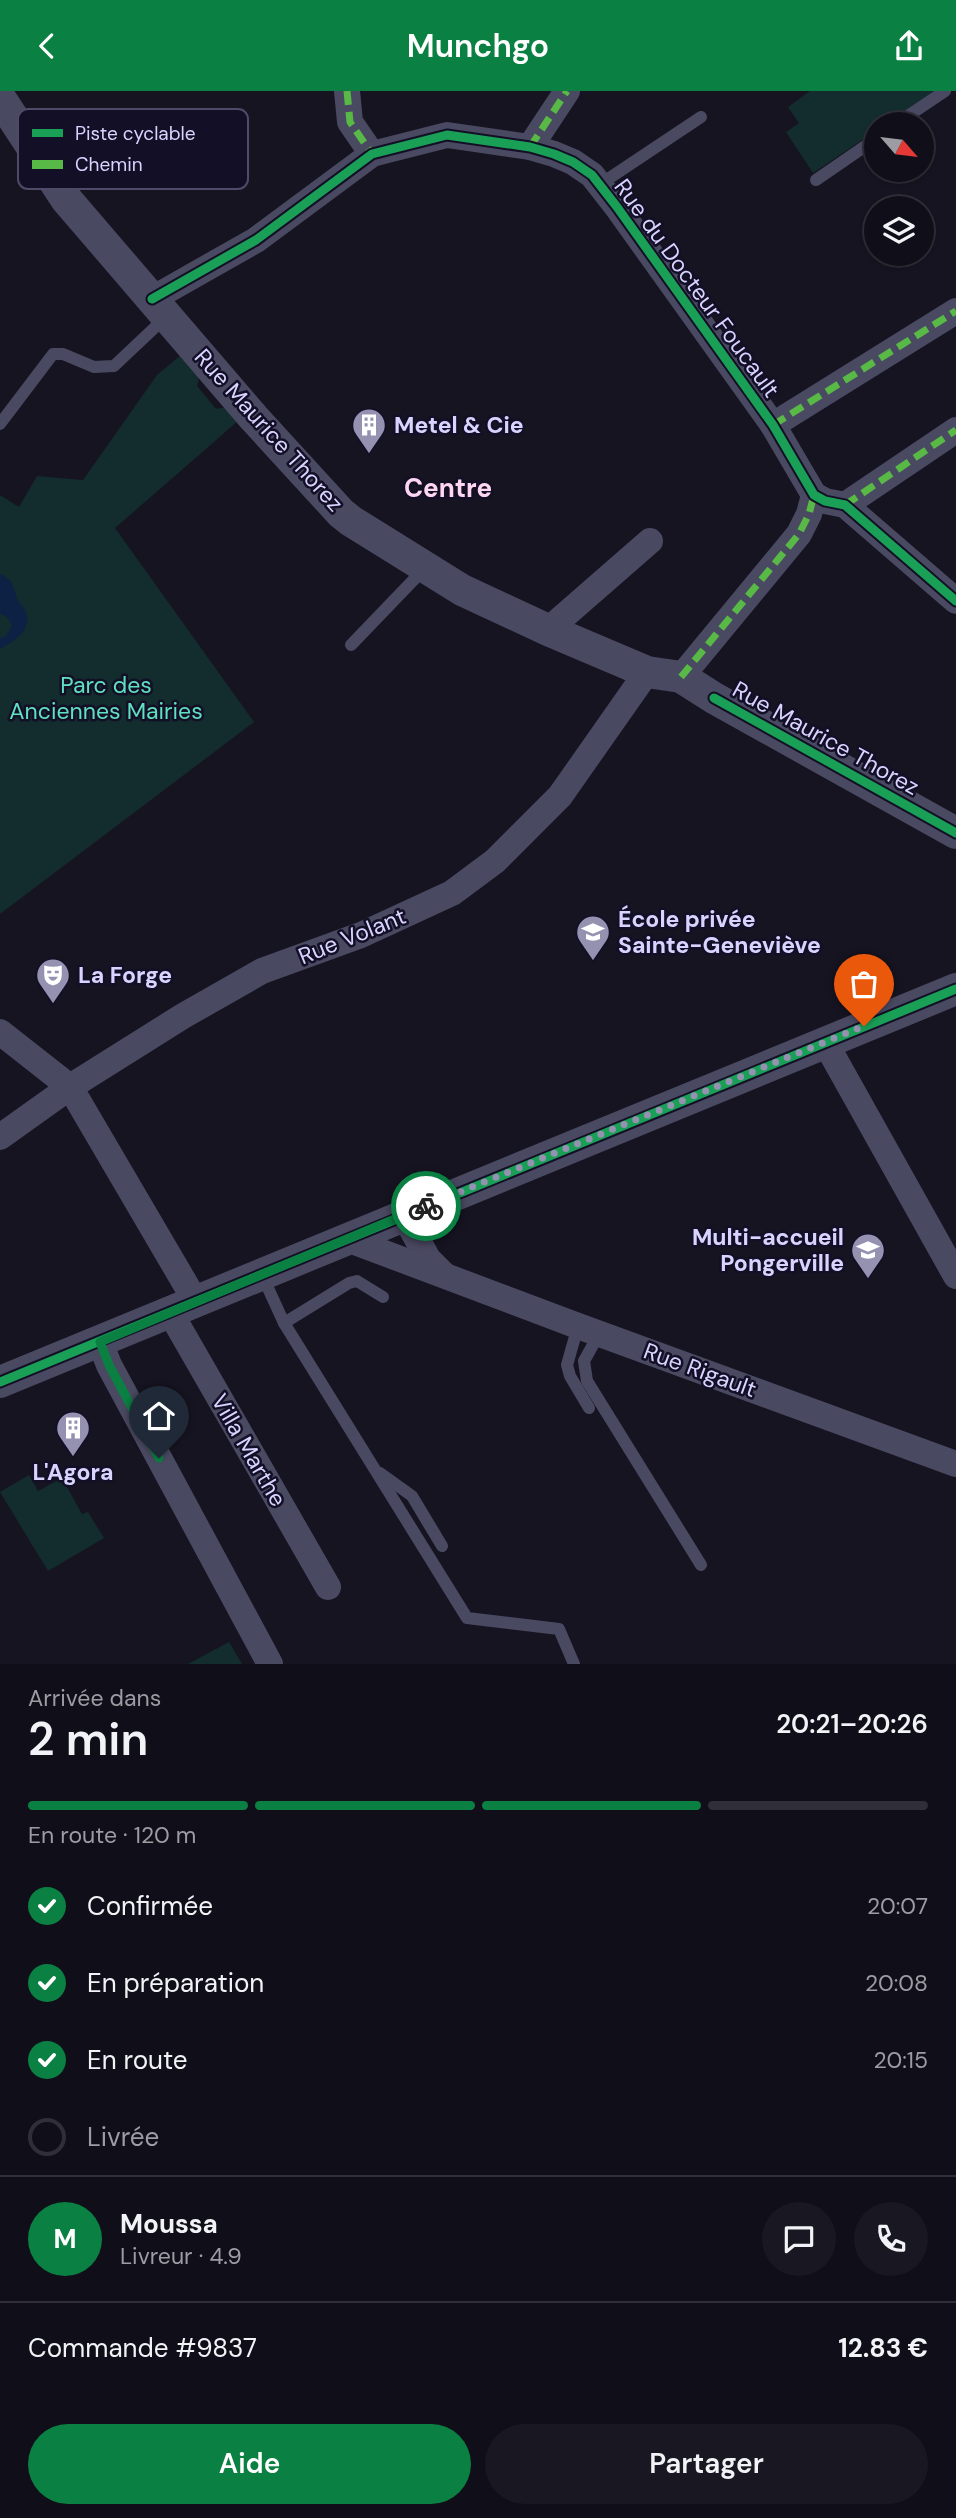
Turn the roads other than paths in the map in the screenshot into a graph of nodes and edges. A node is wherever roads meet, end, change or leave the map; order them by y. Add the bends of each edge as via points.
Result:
1 (347, 91) edge
2 (567, 91) edge
3 (945, 91) edge
4 (0, 98) edge
5 (914, 112) edge
6 (701, 117) dead end
7 (18, 126) edge
8 (530, 147) junction
9 (864, 147) edge
10 (372, 154) junction
11 (816, 180) dead end
12 (599, 185) junction
13 (59, 189) edge
14 (159, 307) junction
15 (956, 311) edge
16 (0, 424) edge
17 (773, 425) junction
18 (956, 430) edge
19 (814, 495) junction
20 (845, 505) junction
21 (650, 541) dead end
22 (425, 568) junction
23 (956, 601) edge
24 (548, 630) junction
25 (351, 645) dead end
26 (647, 671) junction
27 (681, 677) junction
28 (956, 833) edge
29 (956, 989) edge
30 (0, 1032) edge
31 (825, 1042) junction
32 (70, 1087) junction
33 (0, 1137) edge
34 (404, 1215) junction
35 (347, 1239) junction
36 (262, 1275) junction
37 (444, 1275) junction
38 (956, 1276) edge
39 (383, 1297) dead end
40 (183, 1307) junction
41 (284, 1323) junction
42 (589, 1330) junction
43 (100, 1342) junction
44 (0, 1382) edge
45 (589, 1408) dead end
46 (956, 1464) edge
47 (375, 1470) junction
48 (442, 1546) dead end
49 (701, 1565) dead end
50 (328, 1587) dead end
51 (270, 1664) edge
52 (574, 1664) edge

1 - 10 street via 350,122
2 - 8 street
3 - 5 lane
4 - 7 street, Rue Maurice Thorez
6 - 12 lane
8 - 10 street, Rue du Docteur Foucault via 452,135
8 - 12 street, Rue du Docteur Foucault via 573,162
9 - 11 lane
10 - 14 street, Rue du Docteur Foucault
12 - 17 street, Rue du Docteur Foucault
13 - 14 street, Rue Maurice Thorez
14 - 16 lane via 114,366 94,367 53,354
14 - 22 street, Rue Maurice Thorez via 341,513
15 - 17 street
17 - 19 street, Rue du Docteur Foucault
18 - 20 street
19 - 20 street
19 - 27 street via 799,534
20 - 23 street
21 - 24 street
22 - 24 street, Rue Maurice Thorez
22 - 25 lane
24 - 26 street, Rue Maurice Thorez
26 - 27 street, Rue Maurice Thorez
26 - 32 street, Rue Volant via 560,796 495,861 453,893 361,935 262,971
27 - 28 street, Rue Maurice Thorez
29 - 31 street
30 - 32 street
31 - 34 street
31 - 38 street
32 - 33 street, Rue Volant
32 - 40 street, Villa Marthe
34 - 35 street
34 - 37 street, Rue Rigault via 428,1259
35 - 36 street
35 - 37 street, Rue Rigault
36 - 40 street
36 - 41 lane
37 - 42 street, Rue Rigault
39 - 41 lane via 357,1281 349,1283
40 - 43 street
40 - 50 street, Villa Marthe
41 - 47 lane
42 - 45 lane via 567,1365
42 - 46 street, Rue Rigault
42 - 49 lane via 584,1361 587,1381
43 - 44 street
43 - 51 street
47 - 48 lane via 412,1496
47 - 52 lane via 467,1618 559,1629

